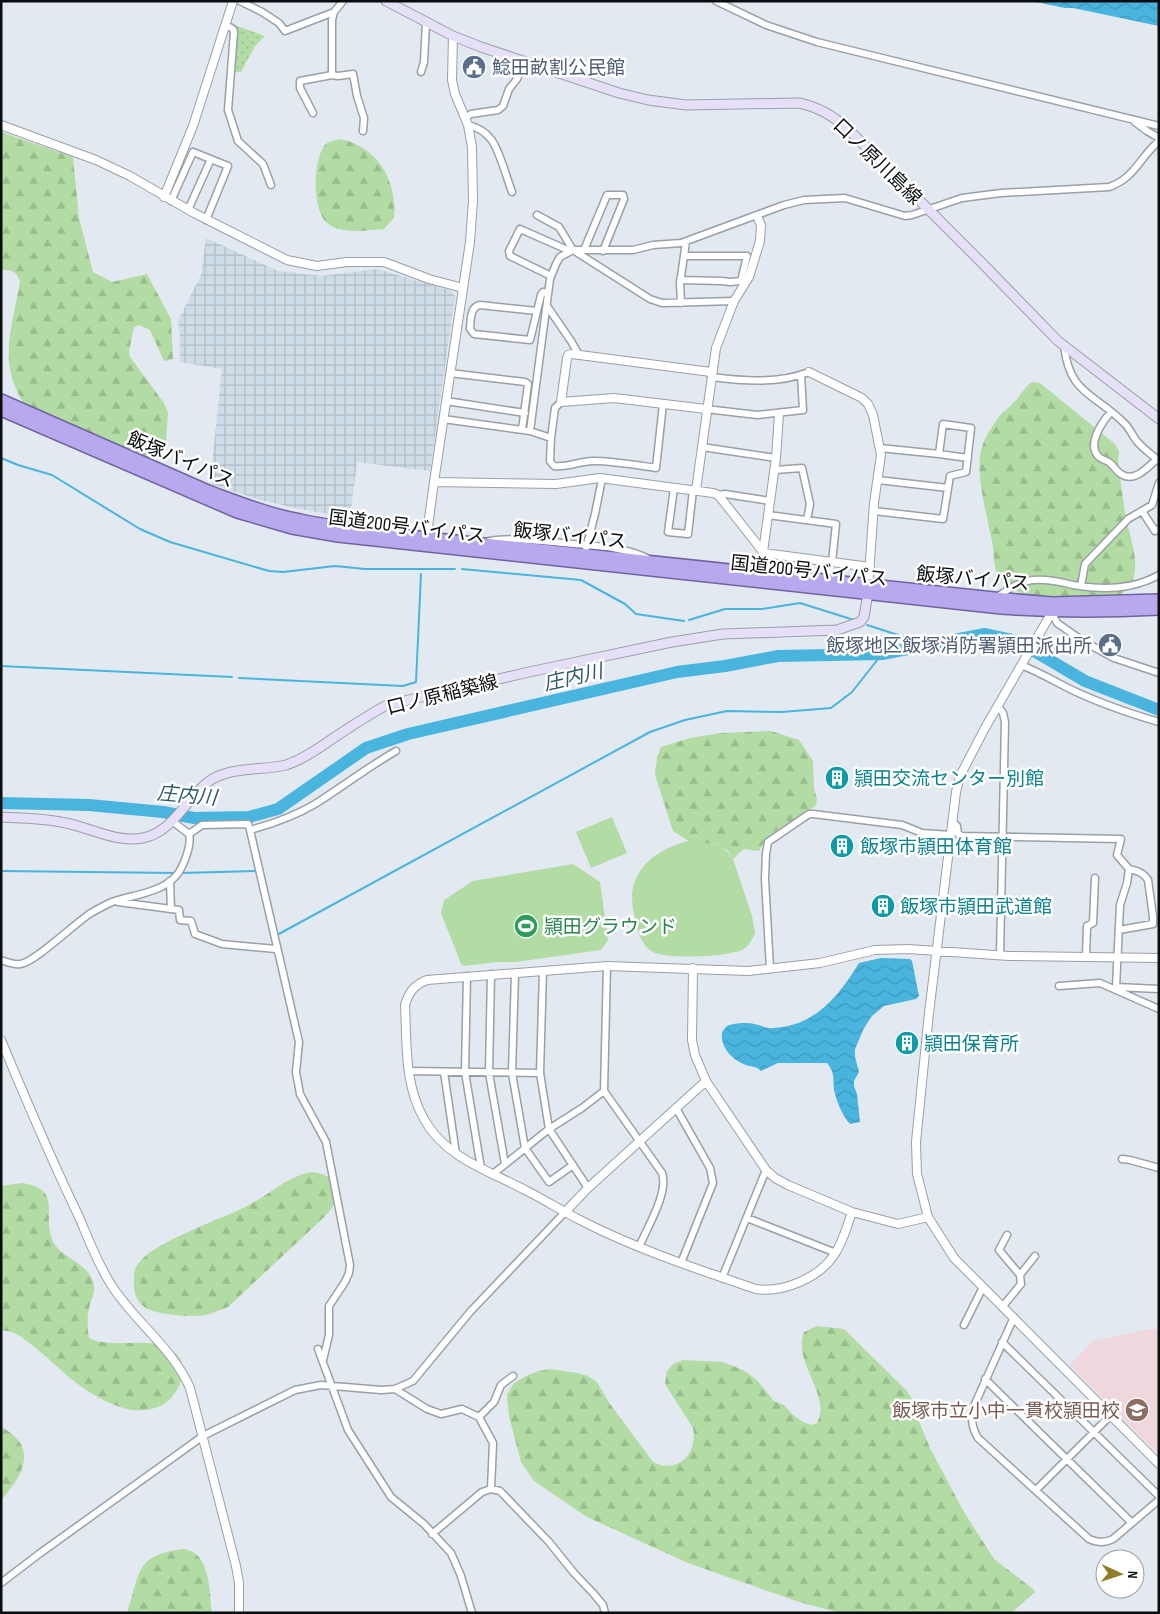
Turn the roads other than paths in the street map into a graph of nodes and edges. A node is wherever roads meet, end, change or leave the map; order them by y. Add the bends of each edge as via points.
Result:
1 (233, 1) edge
2 (240, 1) edge
3 (343, 1) edge
4 (386, 1) edge
5 (716, 1) edge
6 (334, 12) junction
7 (426, 22) junction
8 (226, 25) junction
9 (453, 36) junction
10 (524, 61) junction
11 (422, 72) dead end
12 (332, 75) junction
13 (313, 113) dead end
14 (1133, 120) junction
15 (467, 122) junction
16 (1, 124) edge
17 (1159, 126) edge
18 (363, 131) dead end
19 (1159, 140) edge
20 (210, 159) junction
21 (271, 185) dead end
22 (512, 192) dead end
23 (167, 199) junction
24 (188, 210) junction
25 (929, 210) junction
26 (537, 216) dead end
27 (757, 216) junction
28 (206, 220) junction
29 (686, 242) junction
30 (584, 250) junction
31 (571, 251) junction
32 (603, 251) junction
33 (684, 256) junction
34 (751, 256) junction
35 (551, 276) junction
36 (680, 280) junction
37 (463, 288) junction
38 (548, 293) junction
39 (734, 301) junction
40 (680, 303) junction
41 (547, 306) junction
42 (537, 311) dead end
43 (1064, 345) junction
44 (579, 355) junction
45 (809, 372) joint
46 (450, 373) junction
47 (711, 375) junction
48 (801, 375) junction
49 (1, 400) edge
50 (446, 401) junction
51 (561, 402) junction
52 (663, 404) junction
53 (706, 409) junction
54 (1, 410) edge
55 (1110, 412) junction
56 (525, 413) junction
57 (779, 414) junction
58 (443, 418) junction
59 (1159, 419) edge
60 (526, 431) junction
61 (552, 438) junction
62 (702, 447) junction
63 (880, 448) junction
64 (939, 454) junction
65 (776, 458) junction
66 (968, 458) junction
67 (1158, 460) edge
68 (775, 470) junction
69 (602, 479) junction
70 (878, 480) junction
71 (434, 482) junction
72 (1159, 483) edge
73 (674, 488) junction
74 (948, 488) junction
75 (695, 490) junction
76 (718, 495) junction
77 (770, 501) junction
78 (874, 511) junction
79 (1142, 511) junction
80 (768, 515) junction
81 (807, 520) junction
82 (1159, 530) edge
83 (426, 542) junction
84 (586, 550) junction
85 (762, 552) junction
86 (832, 562) junction
87 (870, 567) junction
88 (1159, 575) edge
89 (1081, 586) junction
90 (868, 589) junction
91 (994, 598) junction
92 (1159, 600) edge
93 (1052, 607) junction
94 (1159, 608) edge
95 (1021, 664) junction
96 (1159, 673) edge
97 (998, 706) junction
98 (1159, 722) edge
99 (396, 751) dead end
100 (1, 817) edge
101 (172, 821) junction
102 (952, 821) junction
103 (250, 830) junction
104 (190, 834) junction
105 (951, 835) junction
106 (1003, 836) junction
107 (1129, 869) junction
108 (1094, 878) dead end
109 (170, 881) junction
110 (116, 901) junction
111 (172, 909) junction
112 (1119, 930) junction
113 (276, 949) junction
114 (937, 952) junction
115 (1000, 955) junction
116 (1086, 957) junction
117 (1118, 958) junction
118 (1159, 958) edge
119 (1, 960) edge
120 (607, 966) junction
121 (694, 968) junction
122 (770, 969) junction
123 (543, 971) junction
124 (515, 973) junction
125 (491, 974) junction
126 (467, 976) junction
127 (1059, 986) dead end
128 (1116, 988) junction
129 (1159, 989) edge
130 (1159, 1009) edge
131 (1, 1040) edge
132 (409, 1071) junction
133 (444, 1072) junction
134 (465, 1072) junction
135 (489, 1072) junction
136 (512, 1073) junction
137 (540, 1073) junction
138 (706, 1081) junction
139 (604, 1091) junction
140 (676, 1108) junction
141 (549, 1129) junction
142 (640, 1142) junction
143 (525, 1148) junction
144 (456, 1154) junction
145 (1122, 1159) dead end
146 (505, 1164) junction
147 (573, 1165) junction
148 (481, 1168) junction
149 (1159, 1168) edge
150 (766, 1170) junction
151 (493, 1174) junction
152 (588, 1188) junction
153 (566, 1211) junction
154 (852, 1212) junction
155 (928, 1217) junction
156 (747, 1218) junction
157 (1006, 1235) dead end
158 (640, 1247) junction
159 (836, 1254) junction
160 (1035, 1256) dead end
161 (681, 1263) junction
162 (1020, 1275) junction
163 (722, 1278) junction
164 (983, 1287) junction
165 (1003, 1306) junction
166 (1014, 1318) junction
167 (964, 1325) dead end
168 (1002, 1342) junction
169 (318, 1348) dead end
170 (323, 1360) junction
171 (513, 1376) dead end
172 (985, 1379) junction
173 (332, 1386) junction
174 (395, 1389) junction
175 (1111, 1415) junction
176 (479, 1417) junction
177 (1094, 1431) junction
178 (203, 1436) junction
179 (1068, 1458) junction
180 (1159, 1464) edge
181 (491, 1490) junction
182 (1036, 1490) junction
183 (1159, 1496) edge
184 (1159, 1500) edge
185 (1132, 1523) junction
186 (432, 1534) junction
187 (1, 1584) edge
188 (239, 1613) edge
189 (472, 1613) edge
190 (605, 1613) edge

1 - 8 street
2 - 6 street via 286,30
3 - 6 street
4 - 7 main road, 口ノ原川島線
5 - 14 street via 766,25 817,42
6 - 12 street
7 - 9 main road, 口ノ原川島線
7 - 11 street
8 - 21 street via 234,32 228,110 238,141 263,164
8 - 23 street
9 - 10 main road, 口ノ原川島線
9 - 15 street via 452,80
10 - 15 street via 503,106 498,110 471,114
10 - 25 main road, 口ノ原川島線 via 648,100 686,105 799,103 817,108 844,125
12 - 13 street via 300,81 300,88
12 - 18 street via 353,74 364,118
14 - 17 street
14 - 19 street
15 - 22 street via 490,137
15 - 37 street via 472,147 473,201
16 - 23 street via 96,160
19 - 25 street via 1128,176 1109,187 1001,193 962,198
20 - 23 street via 193,152
20 - 24 street
20 - 28 street via 228,166
23 - 24 street
24 - 28 street
25 - 27 street via 905,216 844,198 823,198 784,205
25 - 43 main road, 口ノ原川島線
26 - 31 street via 559,227
27 - 29 street
27 - 34 street via 761,232
28 - 37 street via 287,260 317,266 384,262
29 - 32 street
29 - 33 street
30 - 31 street
30 - 32 street
30 - 32 street via 607,195 623,195
31 - 35 street via 560,257
31 - 35 street via 520,228 509,251 510,256
31 - 40 street via 650,299
33 - 34 street
33 - 36 street
34 - 36 street via 741,280
34 - 39 street via 749,277
35 - 38 street
36 - 40 street
37 - 46 street
38 - 41 street
38 - 42 street via 541,295 530,340 474,334 470,329 476,306
39 - 40 street
39 - 47 street via 716,348
41 - 44 street
41 - 60 street
43 - 55 street via 1072,379
43 - 59 main road, 口ノ原川島線
44 - 47 street
44 - 51 street via 568,355
45 - 48 street
45 - 63 street via 868,404
46 - 50 street
46 - 56 street via 525,382 528,387
47 - 48 street via 749,381
47 - 53 street
48 - 57 street via 803,410
49 - 83 highway, 飯塚バイパス via 241,504 309,522
50 - 56 street
50 - 58 street
51 - 52 street via 614,398
51 - 61 street via 555,408
52 - 53 street
52 - 61 street via 656,468 602,461 554,466 550,460
53 - 57 street via 756,415
53 - 62 street
54 - 83 highway, 国道200号バイパス via 237,512 292,528 338,536
55 - 67 street
55 - 67 street via 1096,432 1096,452 1100,458 1128,477
56 - 60 street
57 - 65 street
58 - 60 street
58 - 71 street
60 - 61 street
62 - 65 street
62 - 75 street
63 - 64 street
63 - 70 street
64 - 66 street
64 - 66 street via 943,424 971,428
65 - 68 street
66 - 74 street via 966,472 950,476
68 - 77 street
68 - 81 street via 802,468 810,504
69 - 71 street via 556,484
69 - 73 street
69 - 84 street
70 - 74 street
70 - 78 street
71 - 83 street
72 - 79 street via 1152,505
73 - 75 street
73 - 75 street via 668,532 688,534
74 - 78 street via 943,519
75 - 76 street
76 - 77 street
76 - 85 street
77 - 80 street
78 - 87 street
79 - 82 street via 1155,531
79 - 89 street via 1128,519 1086,564
80 - 81 street
80 - 85 street
81 - 86 street via 836,524
83 - 84 highway, 飯塚バイパス
83 - 90 highway, 国道200号バイパス
84 - 90 highway, 飯塚バイパス
85 - 86 street
86 - 87 street
87 - 90 street
88 - 89 street via 1118,589
89 - 91 street via 1028,580
90 - 91 highway, 飯塚バイパス
90 - 93 highway, 国道200号バイパス via 1001,608
90 - 101 main road, 口ノ原稲築線 via 864,617 860,622 837,630 723,634 672,642 387,705 316,750 287,764 222,774 212,779
91 - 93 highway, 飯塚バイパス
92 - 93 highway, 飯塚バイパス
93 - 94 highway, 国道200号バイパス via 1097,612
93 - 95 street
93 - 96 street via 1057,623 1083,641 1114,658
95 - 97 street
95 - 98 street via 1123,712
97 - 102 street via 960,776
97 - 106 street via 1005,722
99 - 103 street via 314,804 287,818
100 - 101 main road, 口ノ原稲築線 via 58,821 112,837 134,839 154,835
101 - 104 street
102 - 105 street
102 - 106 street via 962,836
103 - 104 street via 248,824 202,825
103 - 113 street
104 - 109 street via 190,844 183,861
105 - 114 street
105 - 122 street via 922,833 902,825 809,814 768,842 765,879
106 - 107 street via 1121,839 1117,855
106 - 115 street
107 - 112 street via 1120,905
107 - 112 street via 1140,872 1148,880 1152,924
108 - 116 street via 1093,923 1087,926
109 - 110 street
109 - 111 street
110 - 111 street
110 - 119 street via 91,913 34,958 18,964
111 - 113 street via 179,910 180,920 191,921 195,934 209,940
112 - 117 street
113 - 170 street via 299,1042 296,1072 300,1094 326,1142 350,1265 346,1282 329,1306 329,1335
114 - 115 street
114 - 122 street via 875,950 820,963
114 - 155 street via 916,1142 917,1174
115 - 116 street
116 - 117 street
117 - 118 street
117 - 128 street
120 - 121 street
120 - 123 street
120 - 139 street
121 - 122 street
121 - 138 street via 692,1040 694,1055
123 - 124 street
123 - 137 street
124 - 125 street
124 - 136 street
125 - 126 street
125 - 135 street
126 - 132 street via 427,980 409,993 405,1005
126 - 134 street
127 - 128 street via 1100,983
128 - 129 street
128 - 130 street
131 - 178 street via 111,1285 183,1372
132 - 133 street
132 - 144 street via 411,1088 423,1119 435,1136
133 - 134 street
133 - 144 street
134 - 135 street
134 - 148 street
135 - 136 street
135 - 146 street
136 - 137 street
136 - 143 street
137 - 141 street
138 - 140 street
138 - 150 street
139 - 141 street
139 - 142 street
140 - 142 street
140 - 161 street via 713,1177 709,1195
141 - 143 street
141 - 147 street
142 - 152 street
142 - 158 street via 662,1173 664,1183
143 - 146 street
143 - 147 street via 549,1182
144 - 148 street
145 - 149 street
146 - 151 street
147 - 152 street
148 - 151 street
150 - 154 street via 788,1185
150 - 156 street
151 - 153 street
152 - 153 street
153 - 158 street
153 - 174 street via 470,1312 420,1374
154 - 155 street via 898,1224
154 - 159 street
155 - 164 street via 954,1258
156 - 159 street
156 - 163 street
157 - 162 street via 999,1250
158 - 161 street
159 - 163 street via 820,1271 785,1288 756,1289
160 - 162 street
161 - 163 street
162 - 165 street via 1021,1284
164 - 165 street
164 - 167 street
165 - 166 street
166 - 168 street
166 - 175 street
168 - 172 street
168 - 177 street
169 - 170 street
170 - 173 street
171 - 176 street via 502,1385 494,1402
172 - 179 street
172 - 182 street via 971,1418 974,1431
173 - 174 street
173 - 178 street via 295,1390
173 - 186 street via 348,1430 391,1497
174 - 176 street via 427,1410 441,1414 462,1409
175 - 177 street
175 - 180 street
176 - 181 street via 493,1443
177 - 179 street
177 - 183 street
178 - 187 street
178 - 188 street via 236,1566
179 - 182 street
179 - 185 street
181 - 186 street via 482,1492
181 - 190 street via 500,1491 549,1542 603,1605
182 - 185 street via 1090,1539 1098,1542 1113,1539
184 - 185 street
186 - 189 street via 451,1553

